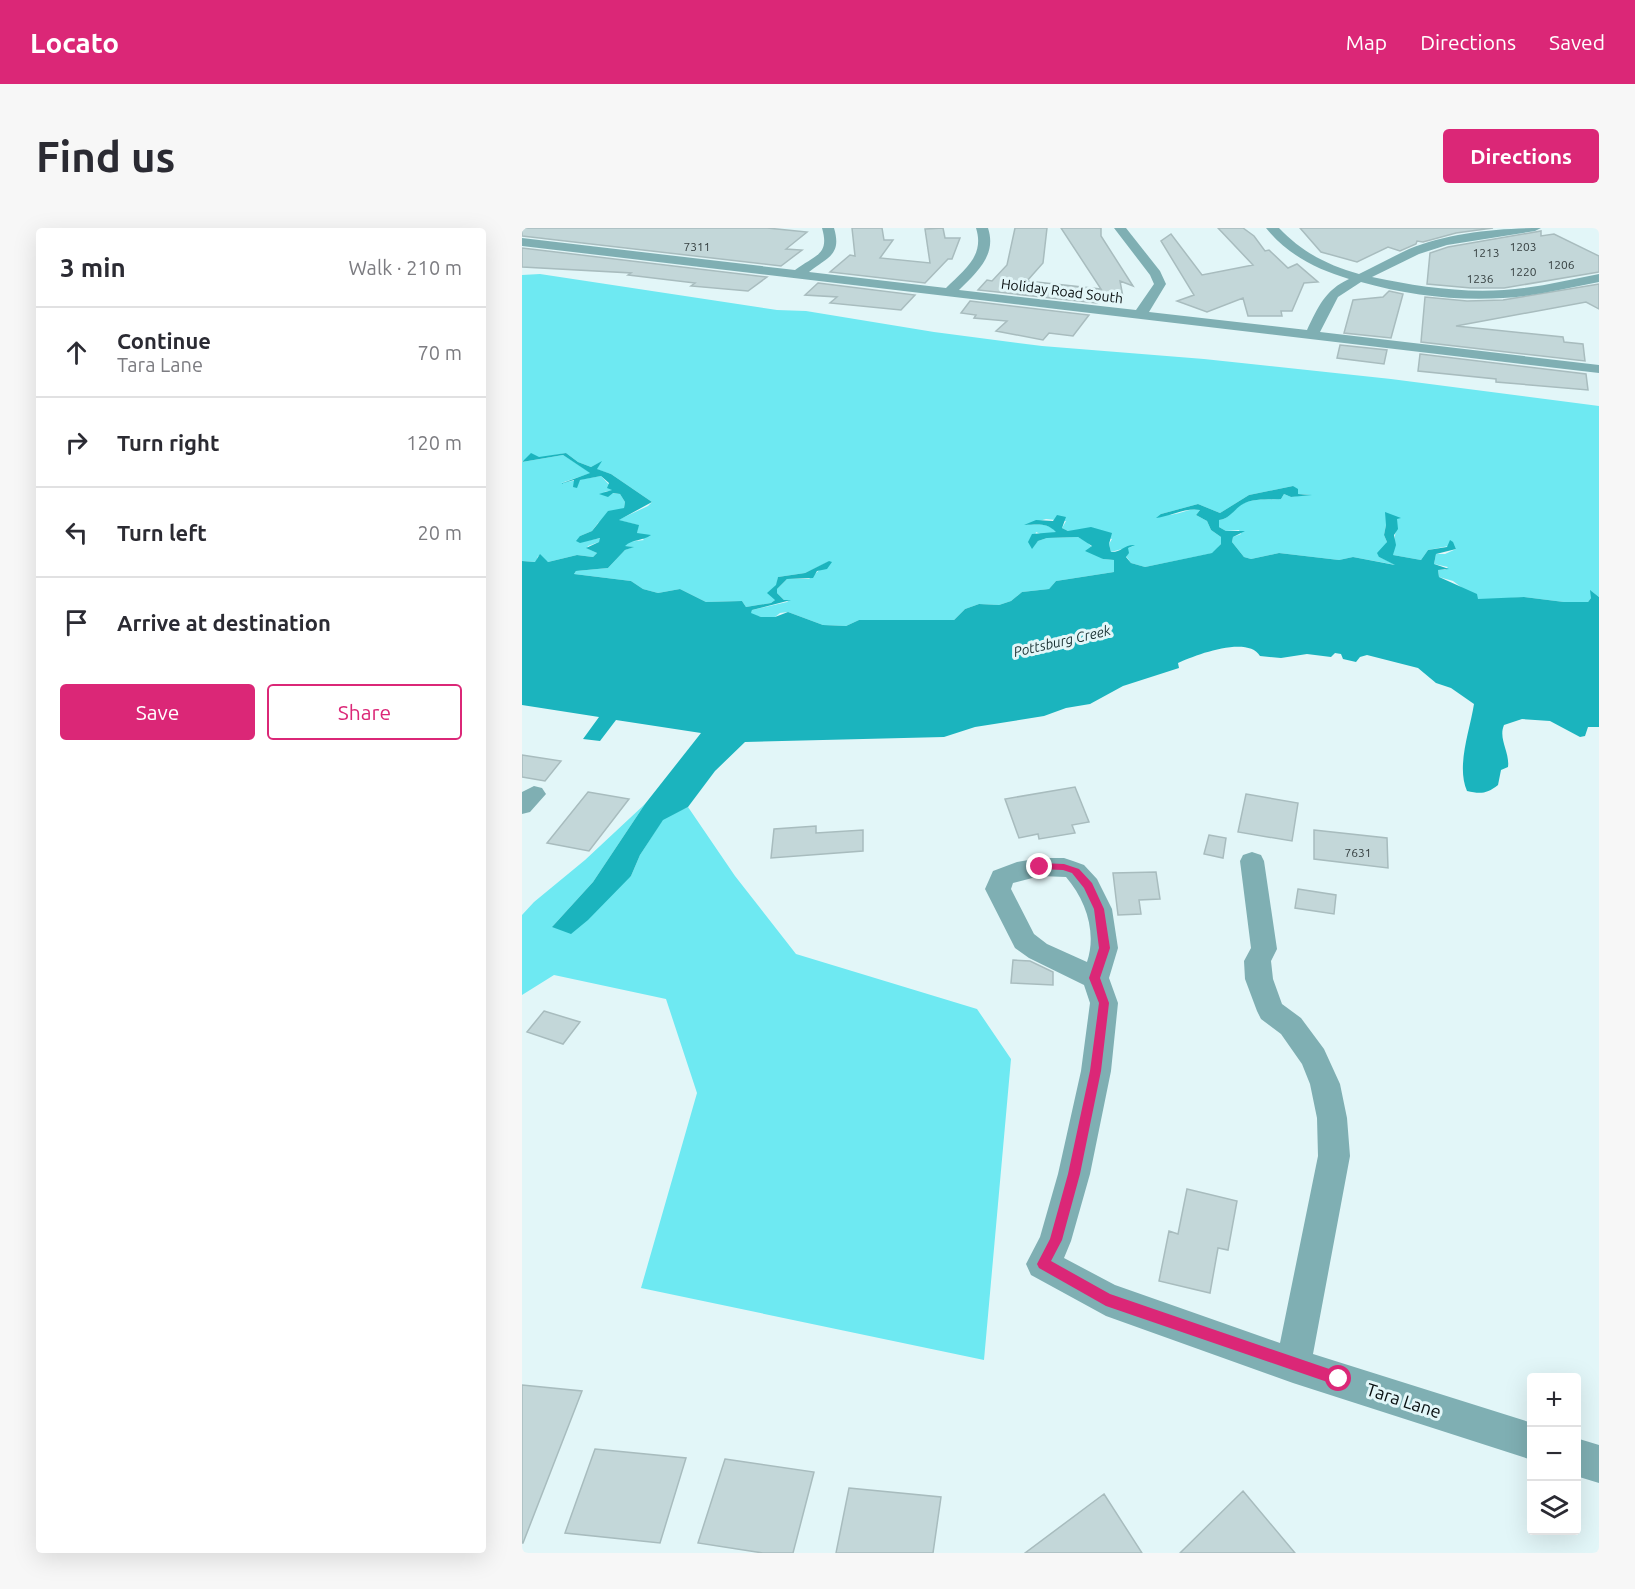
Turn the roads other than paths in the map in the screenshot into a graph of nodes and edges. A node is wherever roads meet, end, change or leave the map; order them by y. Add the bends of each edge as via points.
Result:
1 (828, 228) edge
2 (982, 228) edge
3 (1120, 228) edge
4 (1272, 228) edge
5 (1535, 228) edge
6 (522, 242) edge
7 (796, 275) junction
8 (1362, 277) junction
9 (1599, 278) edge
10 (949, 292) junction
11 (1140, 315) junction
12 (1312, 335) junction
13 (1599, 369) edge
14 (1252, 861) dead end
15 (1095, 978) dead end
16 (1293, 1365) junction
17 (1527, 1440) edge
18 (1581, 1459) edge
19 (1599, 1464) edge

1 - 7 street via 830,250
2 - 10 street via 987,242 985,252
3 - 11 street via 1160,284
4 - 8 street via 1304,256
5 - 8 street via 1430,246
6 - 7 street, Holiday Road South
7 - 10 street, Holiday Road South
8 - 9 street via 1415,290 1469,295 1520,292
8 - 12 street via 1326,303
10 - 11 street, Holiday Road South
11 - 12 street, Holiday Road South
12 - 13 street, Holiday Road South
14 - 16 street via 1264,949 1257,961 1260,979 1271,1011 1292,1026 1314,1058 1325,1084 1332,1118 1334,1156
15 - 16 street, Tara Lane via 1104,1003 1096,1071 1074,1174 1055,1240 1043,1264 1106,1299
16 - 17 street, Tara Lane
18 - 19 street

